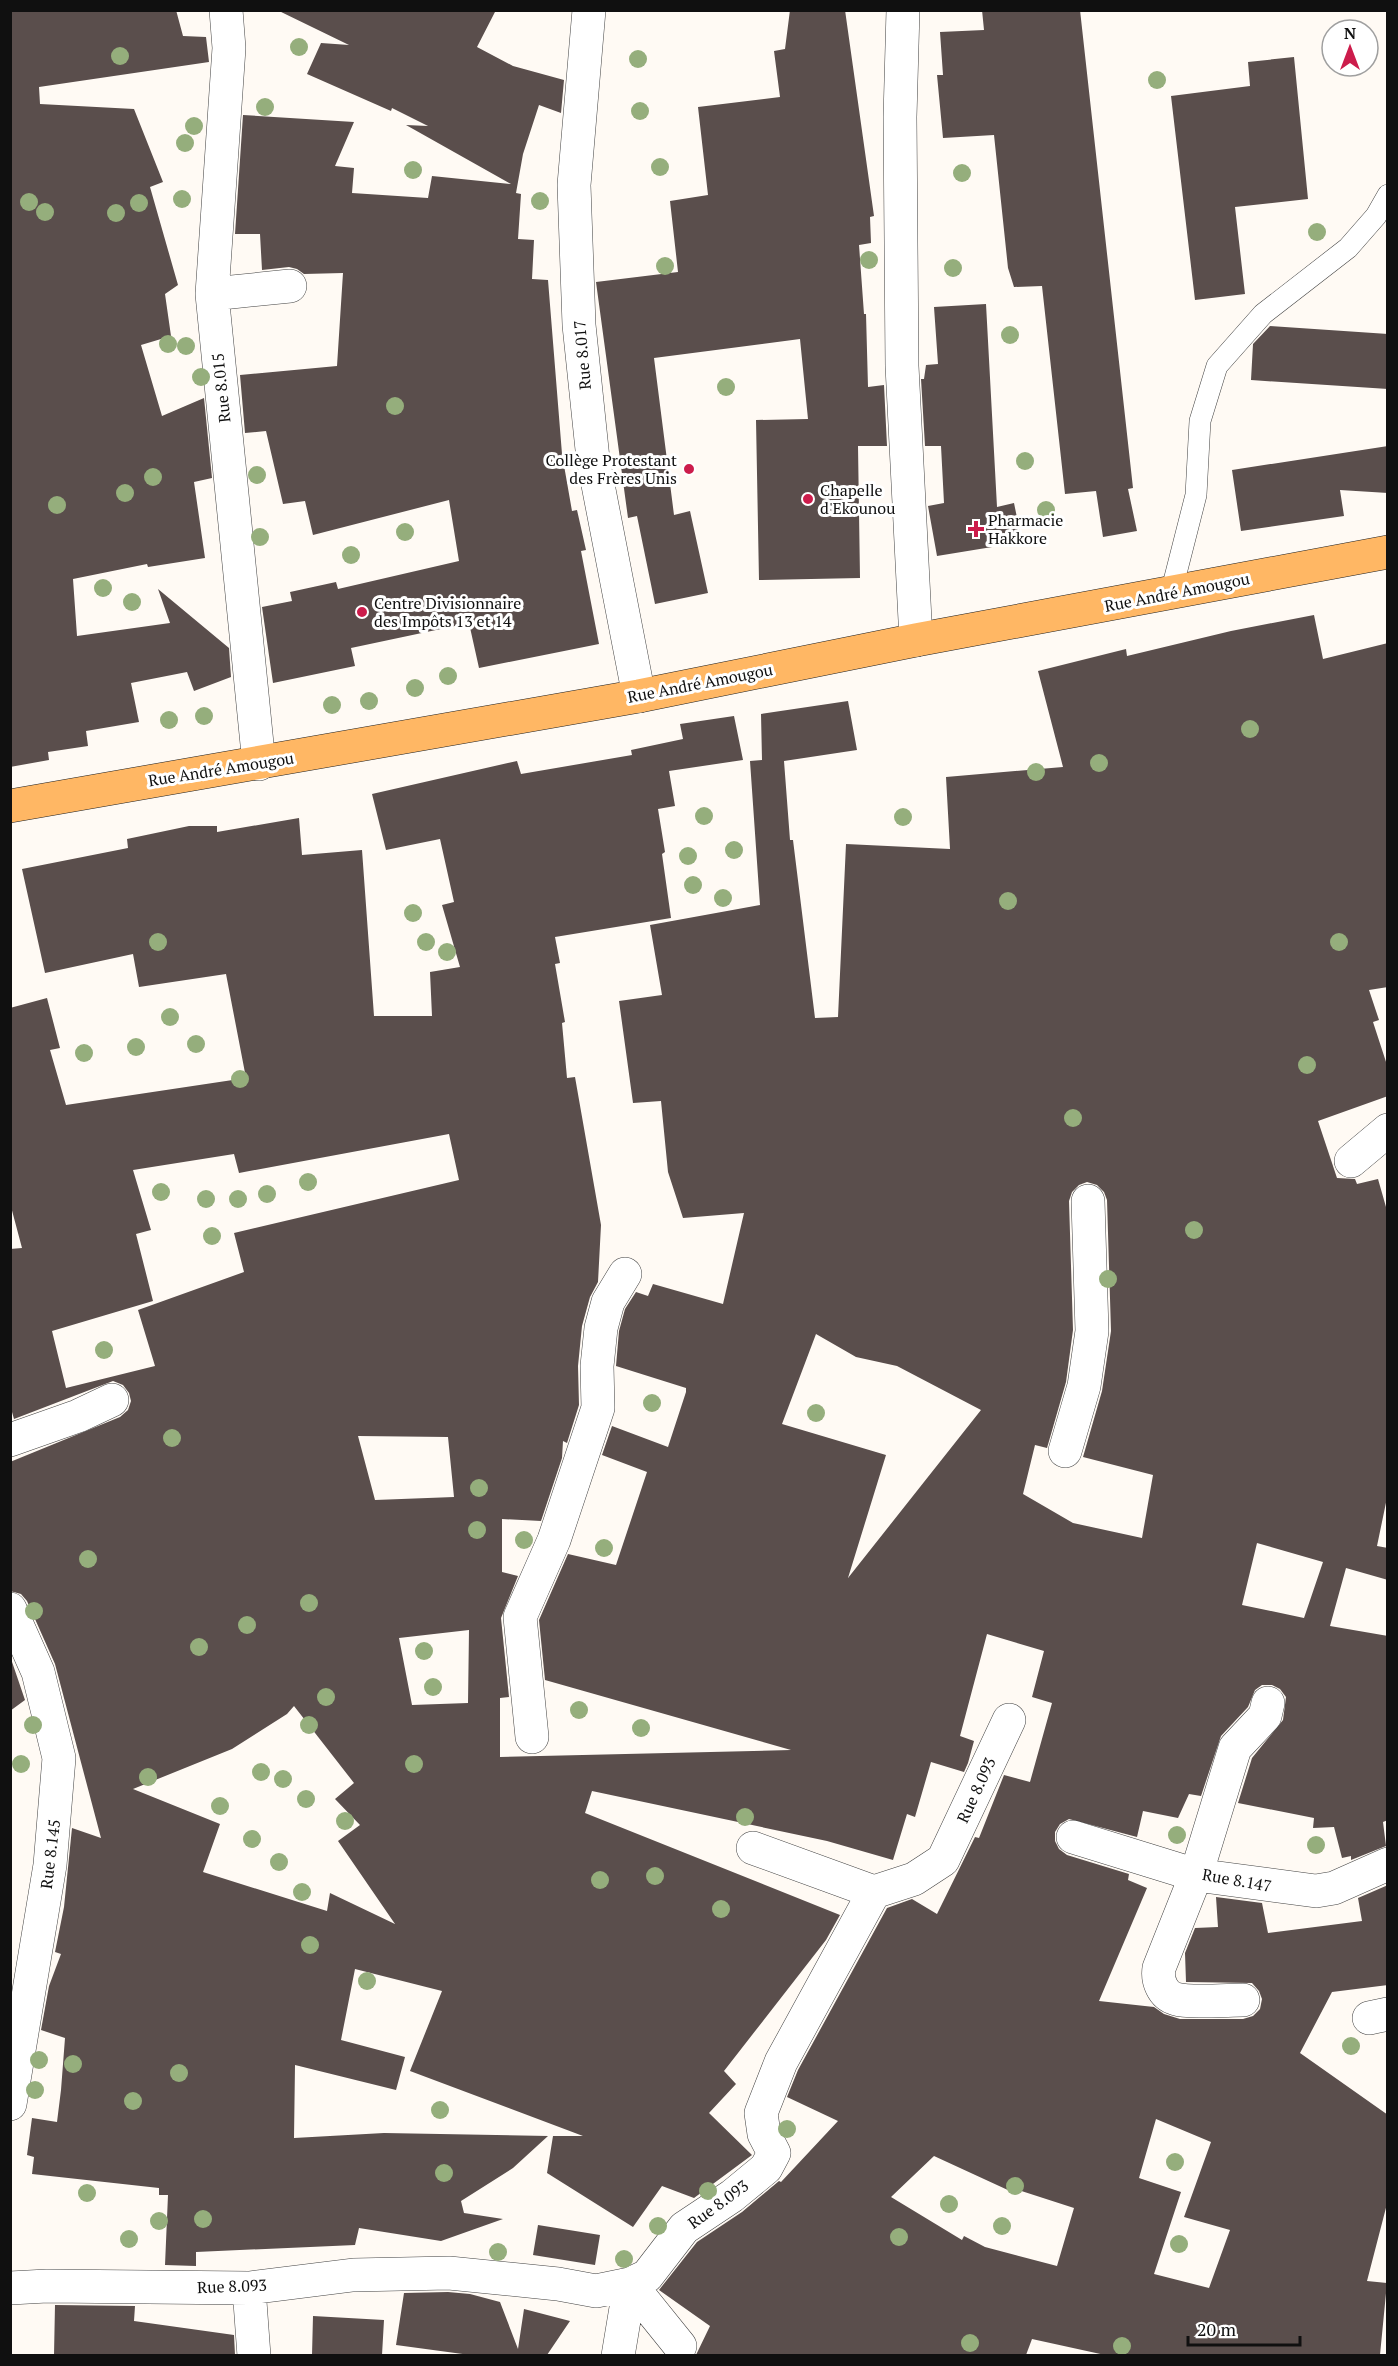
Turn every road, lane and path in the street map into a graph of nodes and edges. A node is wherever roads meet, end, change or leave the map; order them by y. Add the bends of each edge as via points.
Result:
1 (226, 10) edge
2 (589, 10) edge
3 (903, 10) edge
4 (1388, 195) edge
5 (290, 286) dead end
6 (212, 294) junction
7 (1388, 552) edge
8 (1171, 593) junction
9 (916, 640) junction
10 (639, 696) junction
11 (259, 764) junction
12 (10, 806) edge
13 (1388, 1131) edge
14 (1351, 1161) dead end
15 (1088, 1201) dead end
16 (625, 1274) dead end
17 (112, 1400) dead end
18 (10, 1440) edge
19 (1065, 1451) dead end
20 (10, 1609) edge
21 (1268, 1703) dead end
22 (1009, 1720) dead end
23 (532, 1737) dead end
24 (1073, 1837) dead end
25 (753, 1848) dead end
26 (1388, 1864) edge
27 (1196, 1875) junction
28 (874, 1892) junction
29 (1243, 2000) dead end
30 (10, 2104) edge
31 (630, 2284) junction
32 (10, 2288) edge
33 (249, 2288) junction
34 (680, 2346) dead end
35 (254, 2355) edge
36 (618, 2355) edge

1 - 6 street, Rue 8.015 via 229,48
2 - 10 street, Rue 8.017 via 574,184 579,325 593,459
3 - 9 street via 902,366
4 - 8 lane via 1376,216 1348,248 1263,314 1217,366 1200,422 1196,495
5 - 6 street
6 - 11 street, Rue 8.015
7 - 8 main road, Rue André Amougou
8 - 9 main road, Rue André Amougou
9 - 10 main road, Rue André Amougou
10 - 11 main road, Rue André Amougou
11 - 12 main road, Rue André Amougou
13 - 14 street
15 - 19 street via 1092,1331 1084,1386
16 - 23 street via 608,1302 601,1328 598,1408 554,1540 520,1617
17 - 18 street
20 - 30 street, Rue 8.145 via 38,1672 58,1758 50,1865
21 - 27 street, Rue 8.147 via 1265,1716 1235,1748
22 - 28 street, Rue 8.093 via 943,1860 914,1879
24 - 27 street
25 - 28 street
26 - 27 street, Rue 8.147 via 1334,1888 1316,1891
27 - 29 street via 1157,1978 1162,1989 1175,1999
28 - 31 street, Rue 8.093 via 781,2062 761,2113 764,2134 774,2153 766,2168 684,2228 646,2276
31 - 33 street, Rue 8.093 via 596,2291 449,2273 352,2275
31 - 34 street
31 - 36 street
32 - 33 street, Rue 8.093
33 - 35 street

